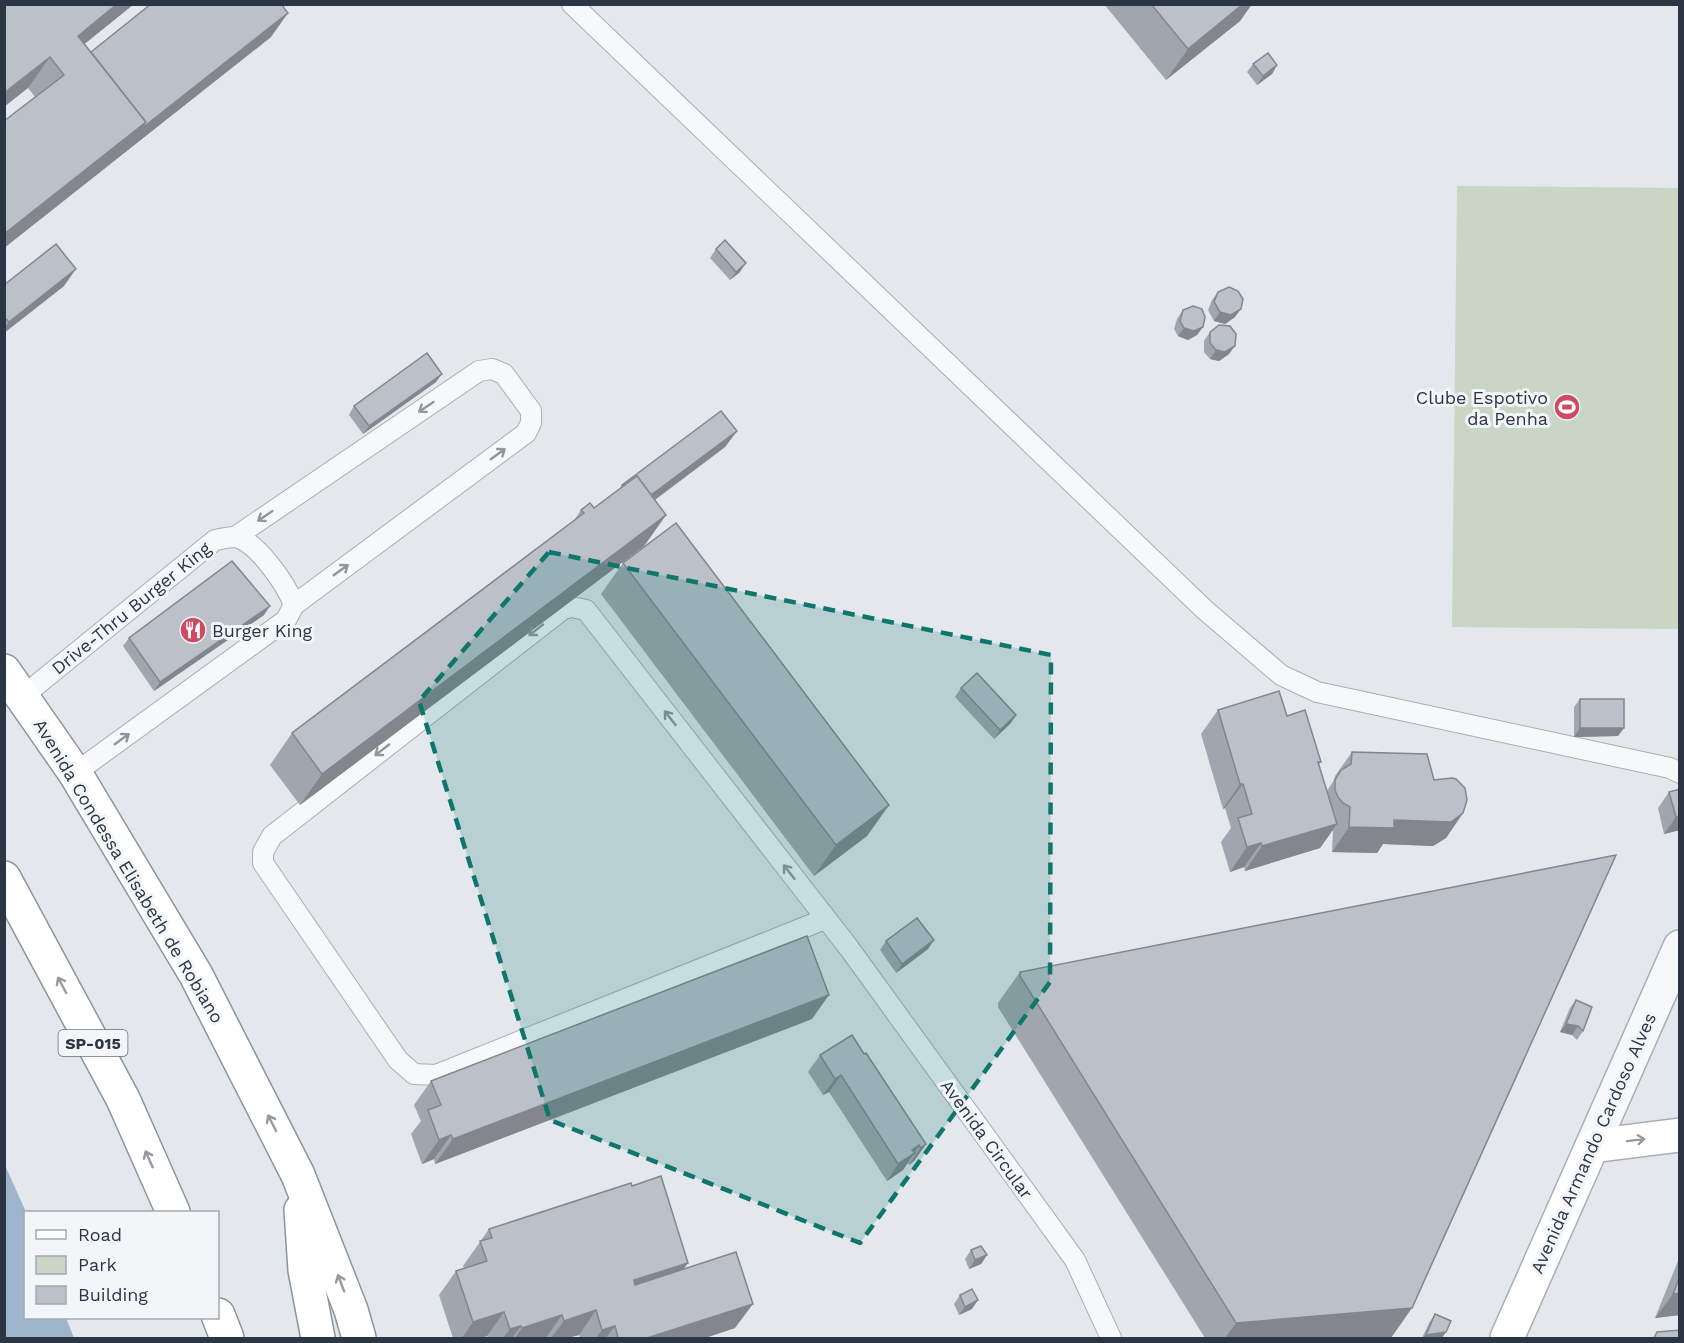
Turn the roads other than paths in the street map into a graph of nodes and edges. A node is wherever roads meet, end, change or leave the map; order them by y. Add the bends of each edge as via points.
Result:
1 (572, 4) edge
2 (235, 537) junction
3 (294, 605) junction
4 (14, 683) edge
5 (75, 773) junction
6 (1680, 774) edge
7 (4, 878) edge
8 (825, 919) junction
9 (1680, 947) edge
10 (1680, 1135) edge
11 (1592, 1146) junction
12 (298, 1175) junction
13 (173, 1211) edge
14 (219, 1318) edge
15 (227, 1338) edge
16 (318, 1338) edge
17 (359, 1338) edge
18 (1111, 1338) edge
19 (1507, 1338) edge

1 - 6 lane via 1205,610 1281,675 1317,692 1670,768
2 - 3 lane, Drive-Thru Burger King via 252,545 289,590
3 -> 2 lane via 526,433 531,411 504,374 492,369 479,371
2 - 4 lane, Drive-Thru Burger King via 215,540
5 -> 3 lane via 286,620
4 - 5 main road, Avenida Condessa Elisabeth de Robiano
12 -> 5 main road, Avenida Condessa Elisabeth de Robiano via 196,975
13 -> 7 main road, SP-015 via 123,1099
8 -> 8 lane, Avenida Circular via 586,610 572,607 563,609 288,823 272,836 263,852 263,864 398,1060 414,1074 436,1075
8 - 18 lane, Avenida Circular via 1075,1260
9 - 11 street, Avenida Armando Cardoso Alves
11 -> 10 main road
11 - 19 main road, Avenida Armando Cardoso Alves
12 - 16 main road via 305,1270
17 -> 12 main road, Avenida Condessa Elisabeth de Robiano
14 - 15 main road

